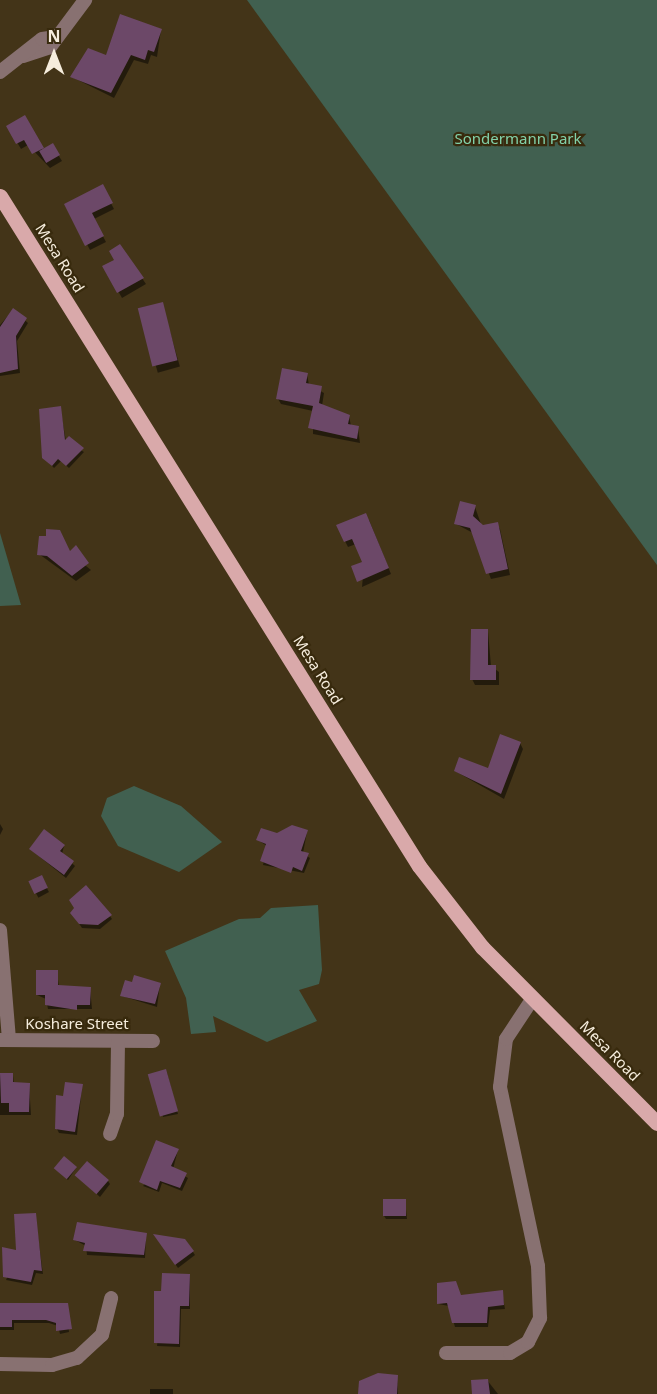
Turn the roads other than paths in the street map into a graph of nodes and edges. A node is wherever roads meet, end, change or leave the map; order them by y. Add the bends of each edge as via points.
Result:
1 (85, 0) edge
2 (21, 57) junction
3 (0, 66) edge
4 (0, 72) edge
5 (0, 196) edge
6 (0, 930) edge
7 (533, 998) junction
8 (5, 1040) edge
9 (118, 1041) junction
10 (153, 1041) dead end
11 (657, 1124) edge
12 (111, 1134) dead end
13 (111, 1298) dead end
14 (446, 1353) dead end
15 (0, 1365) edge

1 - 2 street via 56,38 42,39
2 - 3 street
2 - 4 street
5 - 7 main road, Mesa Road via 417,864 482,947
6 - 8 street
7 - 11 main road, Mesa Road
7 - 14 street via 506,1039 500,1087 538,1266 540,1318 532,1337 513,1352
8 - 9 street, Koshare Street
9 - 10 street, Koshare Street
9 - 12 street via 117,1113
13 - 15 street via 102,1335 77,1358 52,1365

